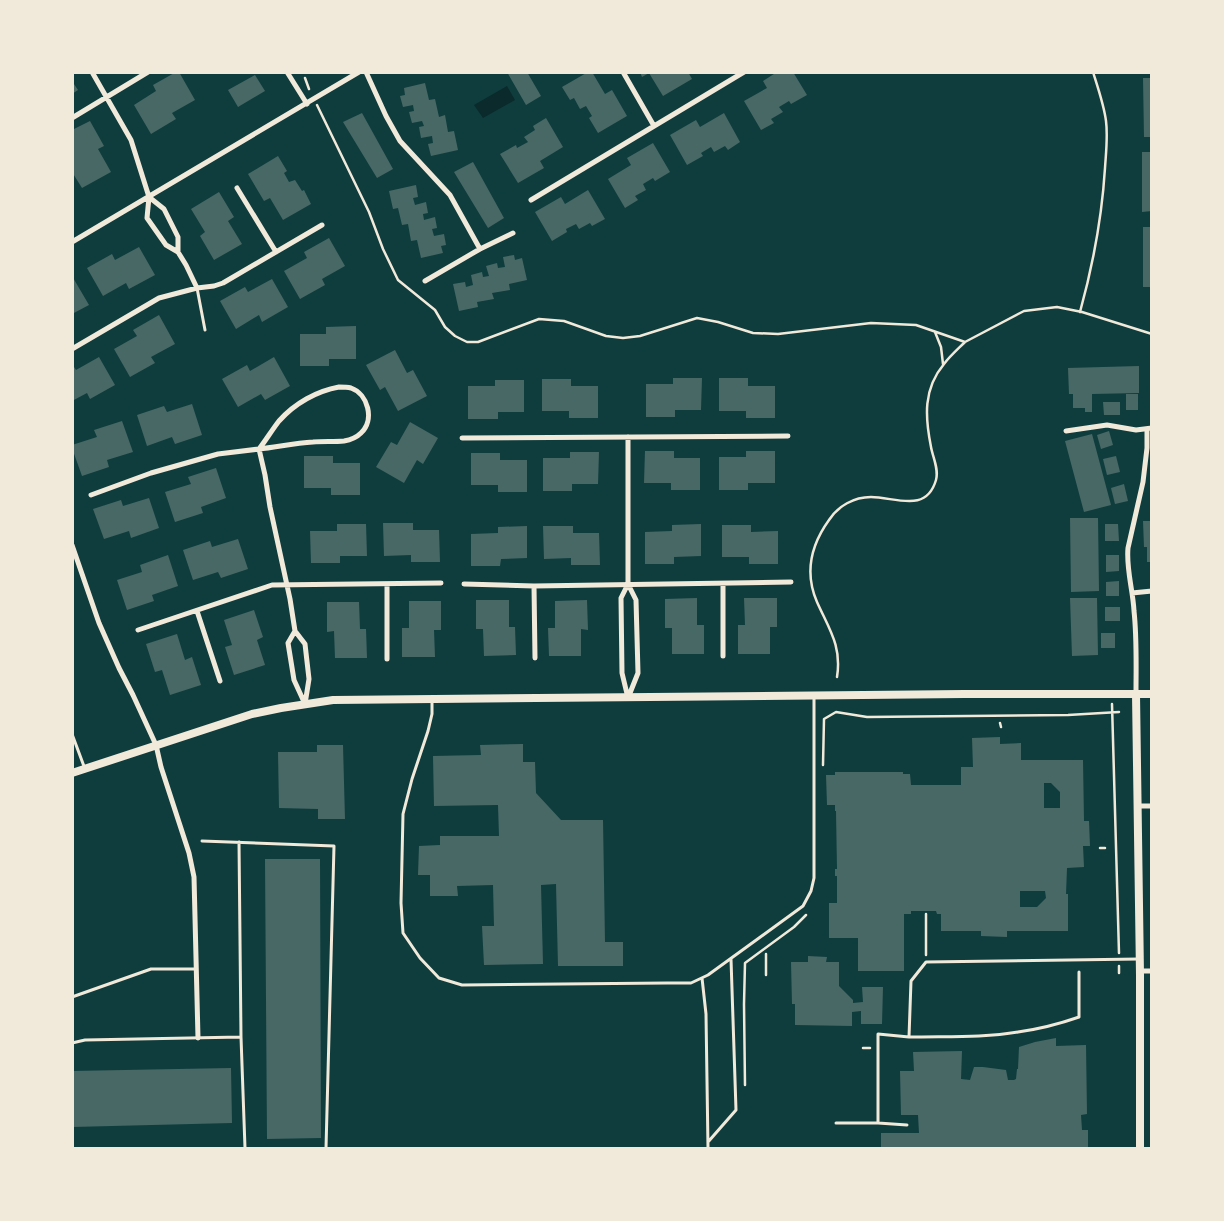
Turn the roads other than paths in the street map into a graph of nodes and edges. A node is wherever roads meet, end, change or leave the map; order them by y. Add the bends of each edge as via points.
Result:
1 (92, 72) edge
2 (148, 72) edge
3 (287, 72) edge
4 (359, 72) edge
5 (366, 72) edge
6 (623, 72) edge
7 (744, 72) edge
8 (107, 97) junction
9 (306, 104) junction
10 (72, 118) edge
11 (654, 126) junction
12 (237, 188) dead end
13 (149, 197) junction
14 (531, 200) dead end
15 (322, 225) dead end
16 (513, 233) dead end
17 (72, 242) edge
18 (480, 249) junction
19 (178, 252) junction
20 (276, 252) junction
21 (425, 280) dead end
22 (197, 288) junction
23 (205, 330) dead end
24 (72, 349) edge
25 (1149, 428) edge
26 (1066, 432) dead end
27 (788, 436) dead end
28 (628, 437) junction
29 (462, 438) dead end
30 (259, 450) junction
31 (91, 495) dead end
32 (72, 545) edge
33 (791, 582) dead end
34 (441, 583) dead end
35 (387, 584) junction
36 (464, 584) dead end
37 (628, 584) junction
38 (723, 584) junction
39 (287, 585) junction
40 (534, 586) junction
41 (1152, 591) edge
42 (1132, 593) junction
43 (197, 611) junction
44 (138, 630) dead end
45 (295, 631) junction
46 (723, 656) dead end
47 (535, 658) dead end
48 (387, 659) dead end
49 (220, 681) dead end
50 (1136, 694) junction
51 (1152, 694) edge
52 (814, 696) junction
53 (628, 698) junction
54 (432, 699) junction
55 (305, 704) junction
56 (72, 734) edge
57 (156, 745) junction
58 (85, 769) junction
59 (72, 773) edge
60 (1137, 806) junction
61 (1152, 806) edge
62 (202, 841) dead end
63 (239, 842) junction
64 (731, 958) junction
65 (1139, 959) junction
66 (196, 969) junction
67 (1140, 971) junction
68 (1152, 971) edge
69 (1079, 972) dead end
70 (702, 978) junction
71 (72, 997) edge
72 (241, 1037) junction
73 (909, 1037) junction
74 (198, 1038) junction
75 (72, 1043) edge
76 (836, 1123) dead end
77 (878, 1123) junction
78 (907, 1124) dead end
79 (708, 1142) junction
80 (245, 1148) edge
81 (326, 1148) edge
82 (708, 1148) edge
83 (1140, 1148) edge

1 - 8 street
2 - 8 street
3 - 9 street
4 - 9 street
5 - 18 street via 400,141 450,195
6 - 11 street
7 - 11 street
8 - 10 street
8 - 13 street via 131,140
9 - 13 street
11 - 14 street
12 - 20 street
13 - 17 street
13 - 19 street via 164,209 178,237
13 - 19 street via 147,218 166,245
15 - 20 street
16 - 18 street
18 - 21 street
19 - 22 street
20 - 22 street via 223,283
22 - 23 lane
22 - 24 street via 159,298
25 - 26 street via 1136,430 1107,425
25 - 42 street via 1143,482 1128,548
27 - 28 street
28 - 29 street
28 - 37 street
30 - 30 street via 315,441 346,441 356,437 367,425 364,399 350,387 316,394 280,420
30 - 31 street via 209,456
30 - 39 street
32 - 57 street via 99,623
33 - 38 street
34 - 35 street
35 - 39 street
35 - 48 street
36 - 40 street
37 - 38 street
37 - 40 street
37 - 53 street via 621,598 622,673
37 - 53 street via 636,600 638,673
38 - 46 street
39 - 43 street via 272,585
39 - 45 street
40 - 47 street
41 - 42 street
42 - 50 street
43 - 44 street
43 - 49 street
45 - 55 street via 305,644 310,679
45 - 55 street via 288,643 294,680
50 - 51 street
50 - 52 street
50 - 60 street
52 - 53 street
52 - 64 lane via 814,878 811,891 802,906
53 - 54 street
54 - 55 street via 333,700
54 - 70 lane via 428,731 403,814 401,903 403,933 439,978 462,985 691,982
55 - 57 street via 252,714
56 - 58 lane
57 - 58 street
57 - 66 street via 190,853 194,877
58 - 59 street
60 - 61 street
60 - 65 street
62 - 63 lane
63 - 72 lane
63 - 81 lane via 334,846
64 - 70 lane
64 - 79 lane via 736,1110
65 - 67 street
65 - 73 lane via 926,962 911,981
66 - 71 lane via 151,969
66 - 74 street
67 - 68 street
67 - 83 street
69 - 73 lane via 1079,1017 1008,1033
70 - 79 lane via 706,1014
72 - 74 lane
72 - 80 lane
73 - 77 lane via 878,1034
74 - 75 lane via 84,1040
76 - 77 lane
77 - 78 lane
79 - 82 lane

